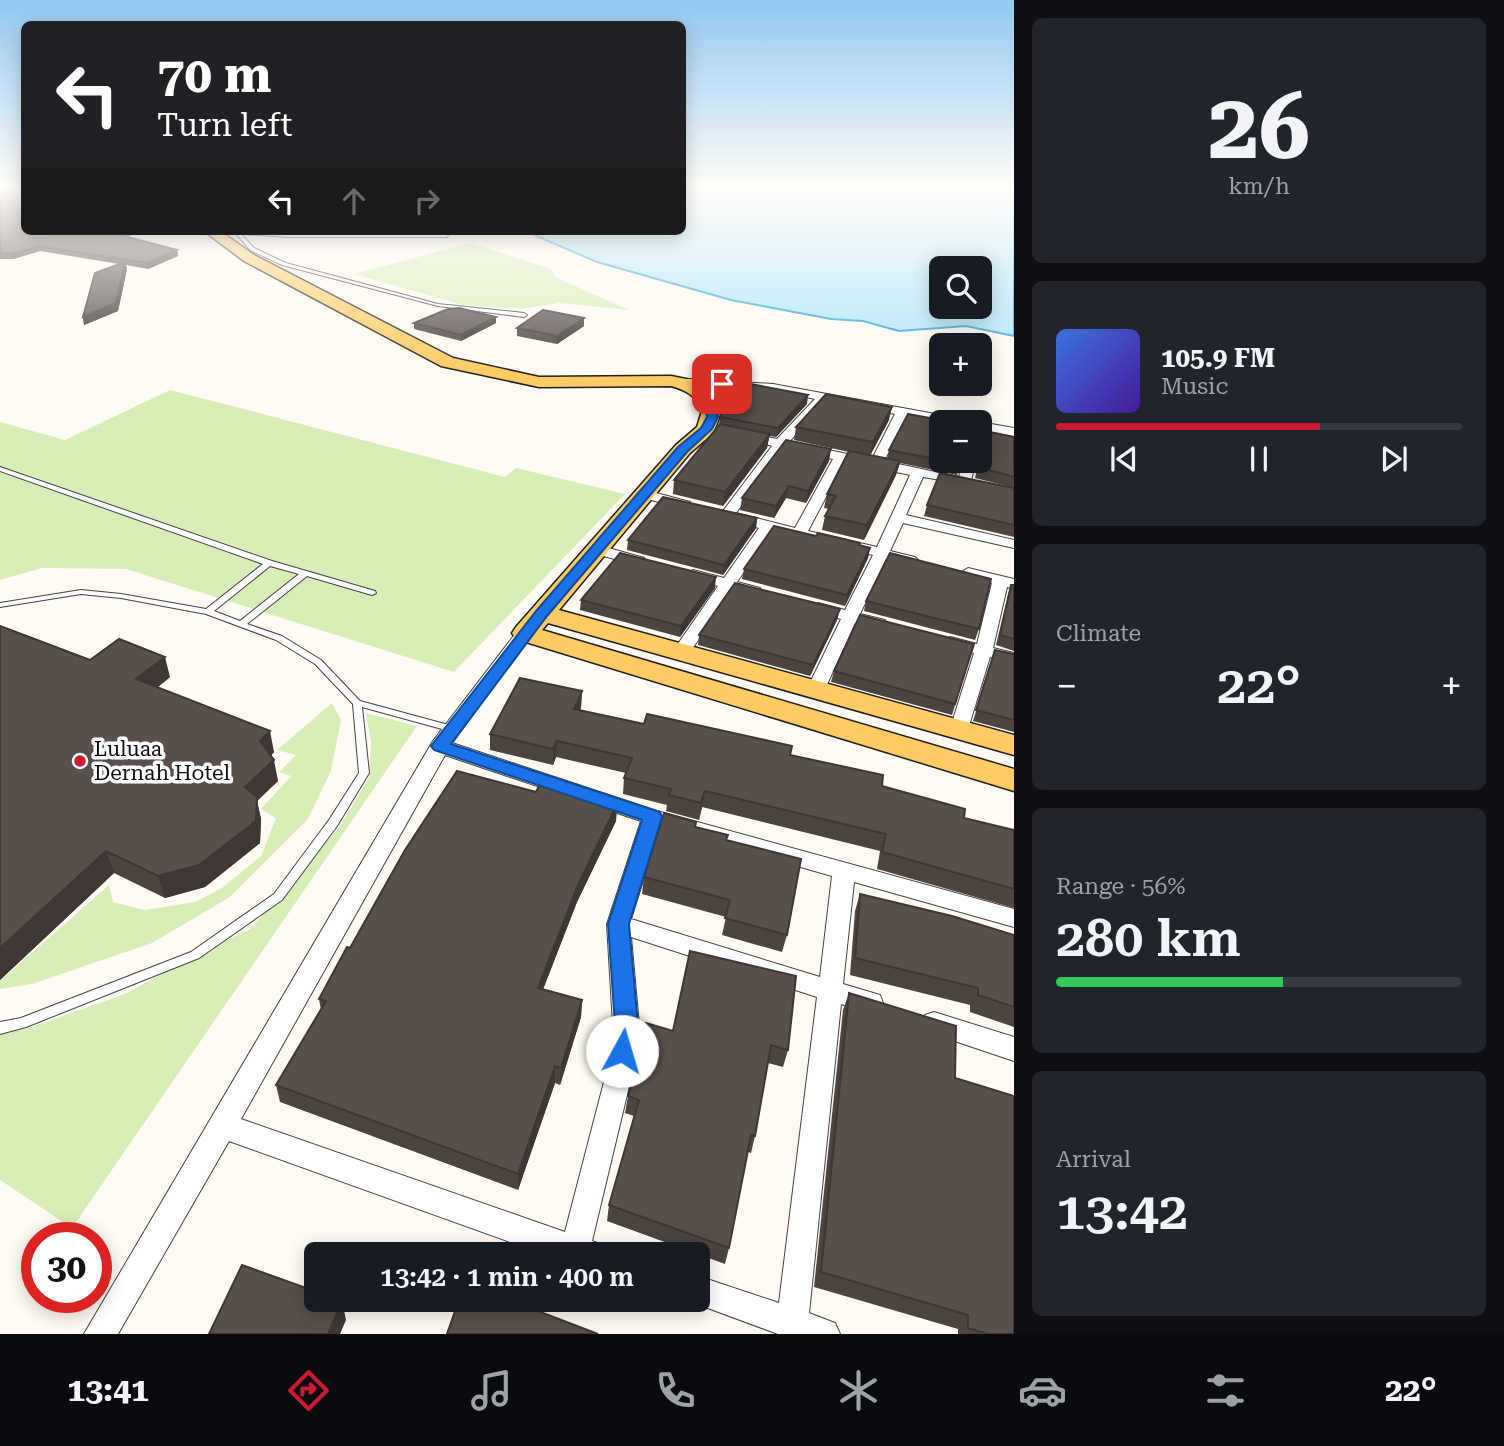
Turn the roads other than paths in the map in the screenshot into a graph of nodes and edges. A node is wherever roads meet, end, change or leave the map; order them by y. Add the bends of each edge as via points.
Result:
1 (229, 250) edge
2 (244, 250) edge
3 (255, 250) edge
4 (524, 315) dead end
5 (661, 382) junction
6 (726, 382) junction
7 (824, 396) junction
8 (710, 404) junction
9 (903, 411) junction
10 (929, 416) edge
11 (992, 428) edge
12 (719, 432) junction
13 (1014, 432) edge
14 (780, 444) junction
15 (682, 449) junction
16 (841, 457) junction
17 (875, 465) junction
18 (0, 469) edge
19 (918, 472) junction
20 (971, 473) edge
21 (645, 494) junction
22 (716, 512) junction
23 (900, 517) junction
24 (768, 526) junction
25 (800, 532) junction
26 (1014, 544) edge
27 (598, 550) junction
28 (879, 553) junction
29 (920, 562) edge
30 (270, 563) junction
31 (650, 564) edge
32 (947, 568) edge
33 (676, 571) edge
34 (306, 573) junction
35 (1007, 583) edge
36 (728, 584) junction
37 (372, 593) dead end
38 (768, 595) edge
39 (795, 602) edge
40 (0, 605) edge
41 (208, 612) junction
42 (848, 616) junction
43 (243, 623) junction
44 (533, 623) junction
45 (898, 628) edge
46 (935, 638) edge
47 (984, 650) junction
48 (682, 651) junction
49 (1014, 658) edge
50 (816, 689) junction
51 (357, 703) junction
52 (959, 729) junction
53 (446, 738) junction
54 (1014, 745) edge
55 (1014, 780) edge
56 (653, 817) junction
57 (844, 870) junction
58 (1014, 918) edge
59 (618, 924) junction
60 (830, 990) junction
61 (892, 1010) edge
62 (917, 1018) edge
63 (0, 1028) edge
64 (1014, 1049) edge
65 (223, 1126) junction
66 (554, 1242) edge
67 (584, 1242) edge
68 (710, 1295) edge
69 (792, 1322) junction
70 (100, 1334) edge
71 (824, 1334) edge

1 - 5 main road via 408,350 452,368 550,387
2 - 5 main road via 249,258 447,362 539,382
3 - 4 lane via 284,264 430,303
5 - 6 street
5 - 8 main road via 697,389
5 - 15 main road via 701,405 701,414
6 - 7 street
6 - 8 main road
7 - 9 street
7 - 14 street
8 - 12 main road
9 - 10 street
9 - 17 street
11 - 13 street
12 - 14 street
12 - 15 main road
14 - 16 street
14 - 22 street
15 - 21 main road
16 - 17 street
16 - 25 street
17 - 19 street
18 - 30 lane
19 - 20 street via 971,484
19 - 23 street
21 - 22 street
21 - 27 main road
22 - 24 street
23 - 26 street
23 - 28 street
24 - 25 street
24 - 36 street
25 - 28 street
27 - 31 street
27 - 44 main road
28 - 29 street
28 - 42 street
30 - 34 lane
30 - 41 lane
32 - 35 street
33 - 36 street
34 - 37 lane
34 - 43 lane
35 - 47 street
36 - 38 street
36 - 48 street
39 - 42 street
40 - 41 lane via 81,592
41 - 43 lane
42 - 45 street
42 - 50 street
43 - 51 lane via 318,662
44 - 48 main road
44 - 53 street
44 - 55 main road
46 - 47 street
47 - 49 street
47 - 52 street
48 - 50 main road
50 - 52 main road
51 - 53 lane
51 - 63 lane via 364,773 278,897 195,955
52 - 54 main road
53 - 56 street
53 - 65 street
56 - 57 street
56 - 59 street
57 - 58 street
57 - 60 street
59 - 60 street
59 - 67 street via 626,1025
60 - 61 street
60 - 69 street
62 - 64 street
65 - 66 street
65 - 70 street
68 - 69 street
69 - 71 street

